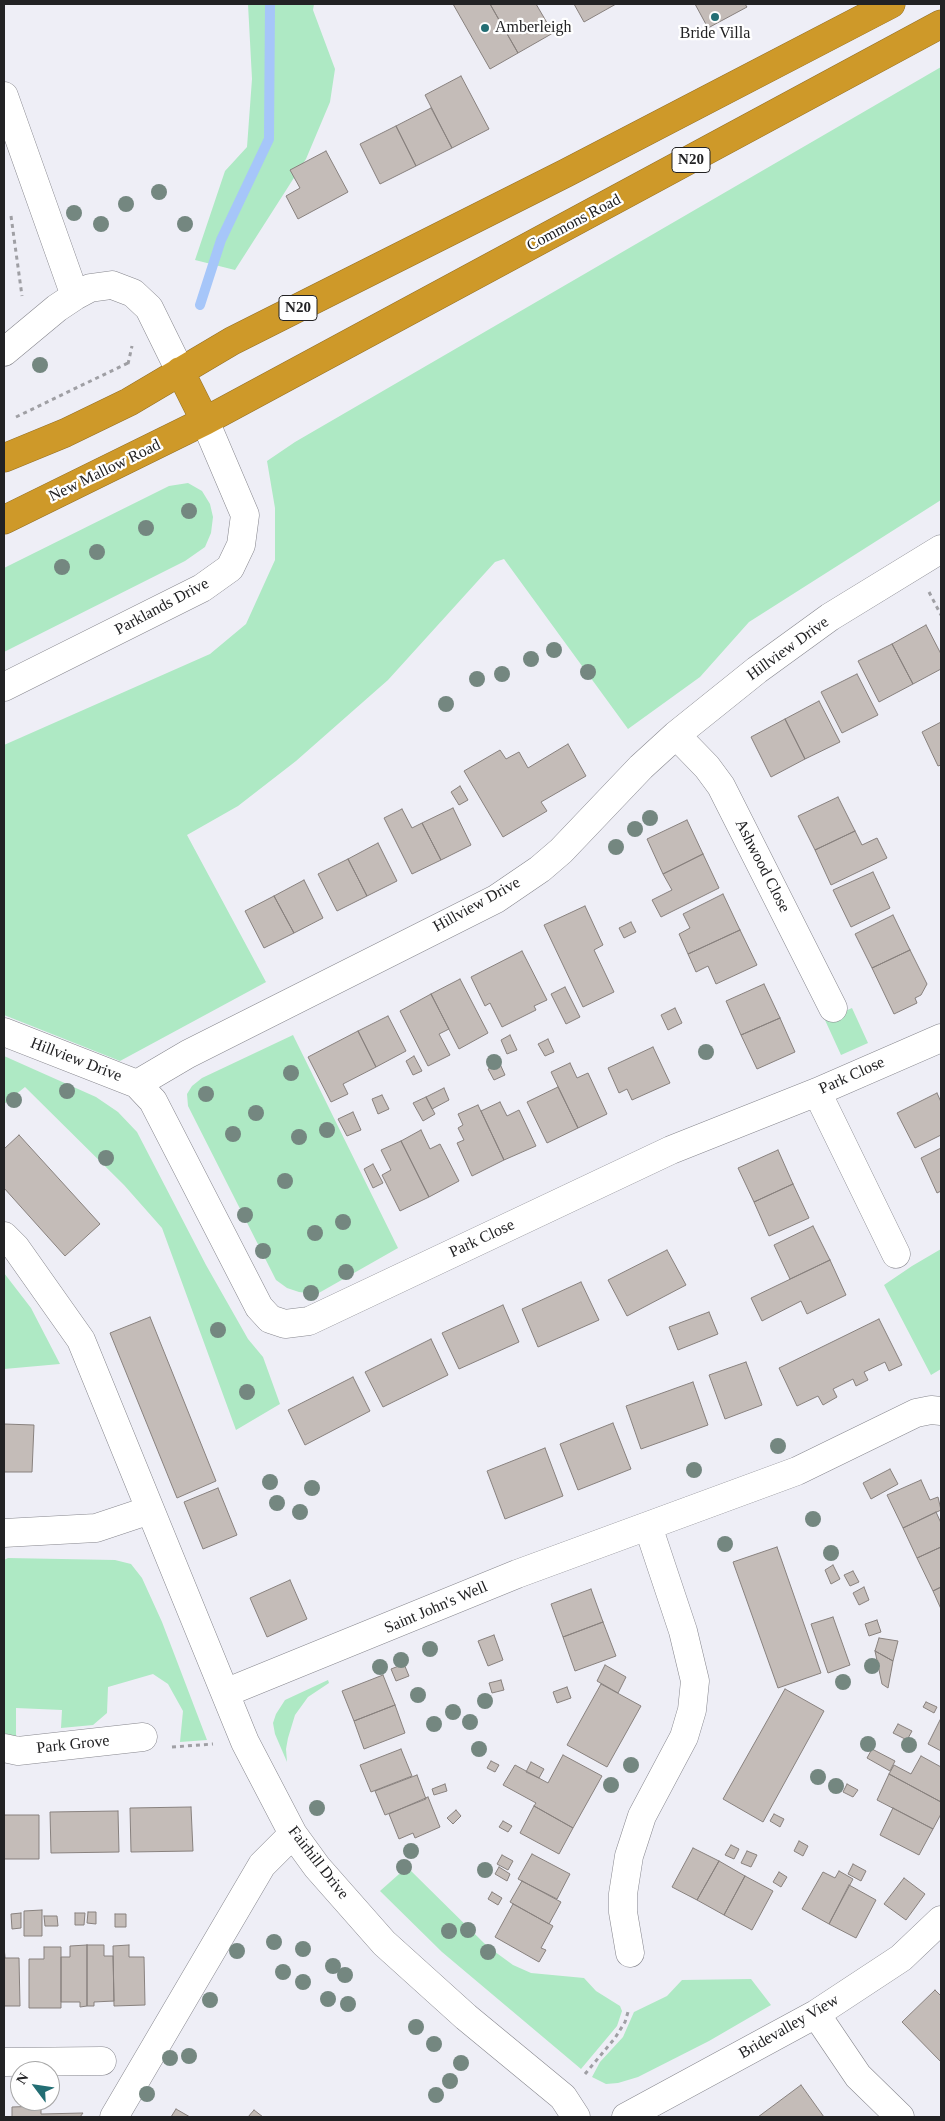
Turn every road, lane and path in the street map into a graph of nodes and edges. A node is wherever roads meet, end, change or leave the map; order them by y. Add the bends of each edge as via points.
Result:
1 (891, 4) edge
2 (941, 24) edge
3 (4, 96) edge
4 (10, 210) dead end
5 (75, 296) junction
6 (22, 299) dead end
7 (134, 338) dead end
8 (4, 352) edge
9 (128, 364) dead end
10 (180, 371) junction
11 (205, 421) junction
12 (4, 458) edge
13 (4, 520) edge
14 (941, 549) edge
15 (4, 687) edge
16 (676, 735) junction
17 (833, 1008) dead end
18 (4, 1032) edge
19 (941, 1038) edge
20 (137, 1084) junction
21 (816, 1092) junction
22 (4, 1236) edge
23 (896, 1254) dead end
24 (941, 1411) edge
25 (150, 1510) junction
26 (648, 1526) junction
27 (4, 1533) edge
28 (225, 1694) junction
29 (143, 1737) joint
30 (245, 1742) junction
31 (4, 1748) edge
32 (293, 1834) junction
33 (941, 1920) edge
34 (630, 1953) dead end
35 (628, 2012) dead end
36 (816, 2014) junction
37 (102, 2060) dead end
38 (4, 2062) edge
39 (585, 2074) dead end
40 (114, 2117) edge
41 (576, 2117) edge
42 (626, 2117) edge
43 (900, 2117) edge

1 - 10 highway, N20 via 566,174 232,341
2 - 11 highway, Commons Road / N20
3 - 5 street
4 - 6 path
5 - 8 street
5 - 10 street via 90,288 112,286 133,293 148,308
7 - 9 path
10 - 11 highway
10 - 12 highway, N20 via 113,410
11 - 13 highway, New Mallow Road / N20
11 - 15 street, Parklands Drive via 246,516 241,545 230,568 202,588
14 - 16 street, Hillview Drive via 830,618 757,670
16 - 17 street, Ashwood Close via 721,786
16 - 20 street, Hillview Drive via 640,766 561,850 540,869 496,899 188,1054
18 - 20 street, Hillview Drive
19 - 21 street, Park Close
20 - 21 street, Park Close via 153,1101 259,1307 270,1319 285,1324 309,1321 671,1150
21 - 23 street
22 - 25 street, Fairhill Drive via 16,1248 81,1340
24 - 26 street, Saint John's Well via 916,1413 797,1472
25 - 27 street via 96,1528
25 - 28 street, Fairhill Drive
26 - 28 street, Saint John's Well via 516,1574
26 - 34 street via 683,1631 695,1681 692,1710 684,1737 642,1816 629,1856 623,1912
28 - 30 street, Fairhill Drive
29 - 30 path via 170,1748
29 - 31 street, Park Grove via 18,1751
30 - 32 street, Fairhill Drive
32 - 40 street via 262,1865
32 - 41 street, Fairhill Drive via 384,1943 466,2017 563,2097
33 - 36 street, Bridevalley View via 901,1958
35 - 39 path via 615,2038
36 - 42 street, Bridevalley View
36 - 43 street via 858,2076
37 - 38 street

